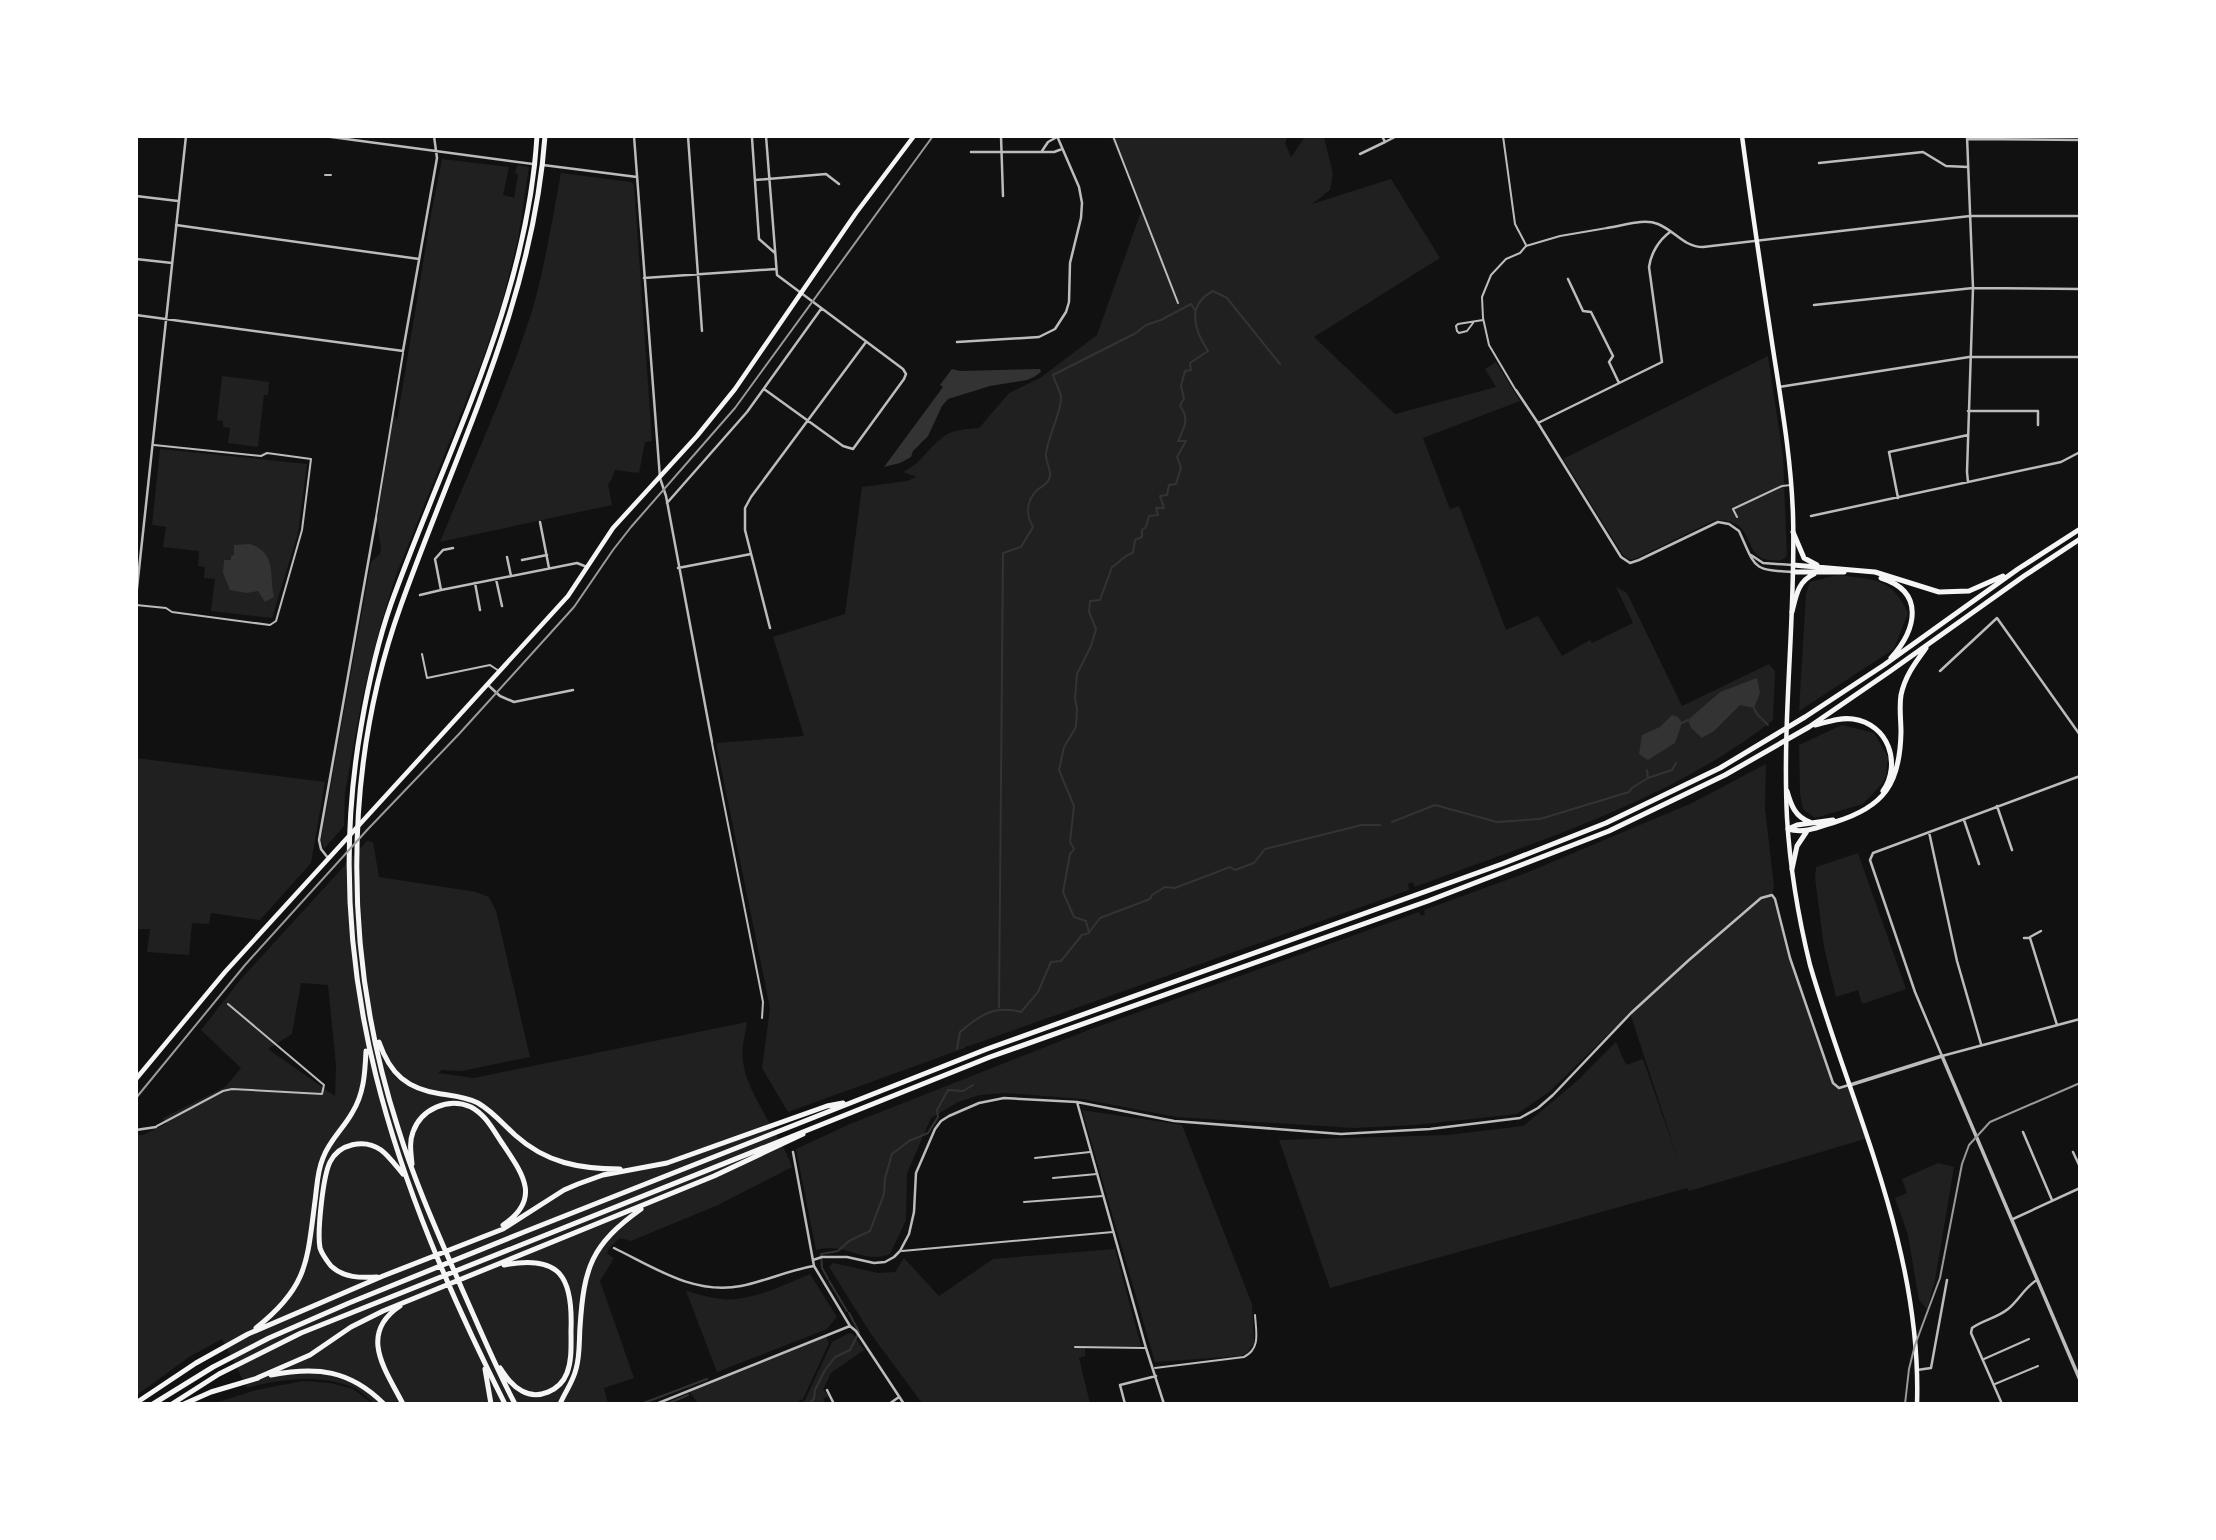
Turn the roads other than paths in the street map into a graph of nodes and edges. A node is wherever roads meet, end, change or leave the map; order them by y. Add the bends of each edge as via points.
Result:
1 (186, 136) edge
2 (434, 136) edge
3 (537, 136) edge
4 (545, 136) edge
5 (634, 136) edge
6 (688, 136) edge
7 (753, 136) edge
8 (766, 136) edge
9 (914, 136) edge
10 (1001, 136) edge
11 (1113, 136) edge
12 (1382, 136) edge
13 (1397, 136) edge
14 (1503, 136) edge
15 (1742, 136) edge
16 (327, 137) edge
17 (1057, 137) edge
18 (1967, 138) edge
19 (2080, 140) edge
20 (1385, 142) junction
21 (1063, 149) junction
22 (435, 151) junction
23 (971, 152) dead end
24 (1041, 152) junction
25 (1002, 153) junction
26 (1360, 154) dead end
27 (1819, 163) dead end
28 (1968, 167) junction
29 (325, 174) dead end
30 (331, 175) dead end
31 (636, 177) junction
32 (770, 178) junction
33 (755, 180) junction
34 (839, 184) dead end
35 (136, 196) edge
36 (1003, 197) dead end
37 (179, 201) junction
38 (1970, 216) junction
39 (2080, 216) edge
40 (176, 225) junction
41 (1607, 228) joint
42 (1670, 232) junction
43 (1757, 240) junction
44 (1526, 246) junction
45 (775, 253) junction
46 (136, 259) edge
47 (419, 259) junction
48 (172, 263) junction
49 (776, 269) junction
50 (698, 275) junction
51 (644, 278) junction
52 (1568, 279) dead end
53 (1973, 288) junction
54 (2080, 289) edge
55 (800, 293) junction
56 (1178, 303) dead end
57 (1814, 304) dead end
58 (821, 309) junction
59 (136, 315) edge
60 (166, 319) junction
61 (1484, 320) junction
62 (1473, 323) junction
63 (702, 331) dead end
64 (866, 342) junction
65 (957, 342) dead end
66 (403, 351) junction
67 (1969, 357) junction
68 (2080, 357) edge
69 (1619, 383) junction
70 (1779, 387) junction
71 (764, 389) junction
72 (1516, 390) joint
73 (1969, 411) junction
74 (808, 421) junction
75 (1538, 423) junction
76 (2038, 425) dead end
77 (1968, 435) junction
78 (153, 445) junction
79 (2080, 452) edge
80 (660, 478) junction
81 (1968, 482) junction
82 (1791, 485) junction
83 (1898, 498) junction
84 (667, 503) junction
85 (1811, 516) dead end
86 (376, 517) joint
87 (1737, 517) dead end
88 (540, 522) dead end
89 (2080, 529) edge
90 (1793, 532) junction
91 (2080, 539) edge
92 (453, 548) dead end
93 (1749, 552) junction
94 (751, 554) junction
95 (547, 555) junction
96 (506, 557) dead end
97 (522, 560) dead end
98 (1793, 565) junction
99 (587, 567) junction
100 (549, 568) junction
101 (678, 568) junction
102 (2018, 569) junction
103 (1823, 570) junction
104 (1793, 572) junction
105 (510, 576) junction
106 (496, 579) junction
107 (475, 583) junction
108 (441, 590) junction
109 (420, 594) dead end
110 (136, 597) edge
111 (136, 605) edge
112 (502, 606) dead end
113 (480, 610) dead end
114 (1792, 612) junction
115 (770, 628) dead end
116 (1930, 643) junction
117 (422, 654) dead end
118 (1884, 666) junction
119 (500, 671) junction
120 (1940, 671) dead end
121 (488, 685) junction
122 (573, 690) dead end
123 (1809, 727) junction
124 (2080, 735) edge
125 (712, 742) joint
126 (2080, 776) edge
127 (1787, 791) junction
128 (1997, 806) junction
129 (1964, 820) junction
130 (1816, 823) junction
131 (1788, 829) junction
132 (1808, 831) junction
133 (1929, 832) junction
134 (2012, 850) dead end
135 (328, 859) junction
136 (1979, 864) dead end
137 (1792, 869) junction
138 (2041, 930) dead end
139 (2030, 937) junction
140 (2024, 938) dead end
141 (228, 1004) dead end
142 (762, 1018) dead end
143 (2080, 1019) edge
144 (371, 1023) junction
145 (2057, 1025) junction
146 (366, 1041) junction
147 (1981, 1044) junction
148 (1942, 1056) junction
149 (136, 1079) edge
150 (1850, 1085) junction
151 (863, 1098) junction
152 (1077, 1102) junction
153 (484, 1117) junction
154 (504, 1124) junction
155 (817, 1126) junction
156 (156, 1127) joint
157 (136, 1130) edge
158 (2024, 1132) dead end
159 (793, 1152) dead end
160 (1091, 1152) junction
161 (2073, 1152) dead end
162 (1035, 1158) dead end
163 (2080, 1167) edge
164 (637, 1169) junction
165 (413, 1174) junction
166 (1098, 1174) junction
167 (405, 1177) junction
168 (1053, 1178) dead end
169 (2080, 1188) edge
170 (1104, 1196) junction
171 (2052, 1200) junction
172 (1024, 1202) dead end
173 (650, 1203) junction
174 (314, 1208) junction
175 (2011, 1220) junction
176 (319, 1227) junction
177 (1114, 1232) junction
178 (491, 1233) junction
179 (614, 1248) dead end
180 (900, 1251) junction
181 (813, 1260) junction
182 (814, 1266) junction
183 (491, 1267) junction
184 (383, 1276) junction
185 (1947, 1280) dead end
186 (2037, 1280) junction
187 (412, 1299) junction
188 (1255, 1315) dead end
189 (850, 1326) junction
190 (248, 1335) junction
191 (2029, 1339) dead end
192 (1075, 1347) dead end
193 (1146, 1348) junction
194 (490, 1354) junction
195 (481, 1356) junction
196 (1983, 1359) junction
197 (2038, 1366) dead end
198 (1154, 1368) junction
199 (1917, 1370) junction
200 (1156, 1376) junction
201 (257, 1378) junction
202 (2080, 1380) edge
203 (1994, 1384) junction
204 (827, 1390) dead end
205 (899, 1397) junction
206 (136, 1403) edge
207 (153, 1404) edge
208 (172, 1404) edge
209 (184, 1404) edge
210 (384, 1404) edge
211 (403, 1404) edge
212 (491, 1404) edge
213 (505, 1404) edge
214 (515, 1404) edge
215 (560, 1404) edge
216 (656, 1404) edge
217 (834, 1404) edge
218 (889, 1404) edge
219 (904, 1404) edge
220 (1125, 1404) edge
221 (1164, 1404) edge
222 (1917, 1404) edge
223 (2002, 1404) edge

1 - 37 street
2 - 22 street
3 - 146 highway via 520,250 495,336 380,642 362,721 351,799 349,884 355,973
4 - 144 highway via 525,263 503,339 399,611 366,746 357,861
5 - 31 street
6 - 50 street
7 - 33 street
8 - 32 street
9 - 55 main road
10 - 25 street
11 - 56 lane
12 - 20 street
13 - 20 street
14 - 44 lane via 1515,224
15 - 43 main road
16 - 22 street
17 - 21 street
17 - 24 street
18 - 19 street
18 - 28 street
20 - 26 street
21 - 24 street
21 - 65 street via 1082,203 1070,263 1069,302 1062,320 1039,337
22 - 31 street
22 - 47 street
23 - 25 street
24 - 25 street
25 - 36 street
27 - 28 street via 1923,152 1946,166
28 - 38 street
29 - 30 lane
31 - 51 street
32 - 33 street
32 - 34 street via 826,174
32 - 45 street
33 - 45 street via 759,239
35 - 37 street
37 - 40 street
38 - 39 street
38 - 43 street
38 - 53 street
40 - 47 street
40 - 48 street
41 - 42 street via 1650,222
41 - 44 lane
42 - 43 street via 1696,247
42 - 69 street via 1649,267 1662,362
43 - 70 main road
44 - 61 lane via 1491,275 1482,297
45 - 49 street
46 - 48 street
47 - 66 street
48 - 60 street
49 - 50 street
49 - 55 street via 776,275
50 - 51 street
50 - 63 street
51 - 80 street
52 - 69 street via 1613,356 1609,362
53 - 54 street
53 - 57 street
53 - 67 street
55 - 58 street
55 - 80 main road via 735,389
58 - 64 street
58 - 71 street
59 - 60 street
60 - 66 street
60 - 78 street
61 - 62 lane
61 - 72 lane via 1489,345
62 - 62 lane via 1458,324 1457,331 1467,331
64 - 74 street
64 - 74 street via 906,374 853,449
66 - 86 lane
67 - 68 street
67 - 70 street
67 - 73 street
69 - 75 street
70 - 82 main road
71 - 74 street
71 - 84 street
72 - 75 street
73 - 76 street via 2038,411
73 - 77 street
74 - 94 street via 745,508
75 - 93 street via 1621,557 1630,563 1718,522 1735,527
77 - 81 street
77 - 83 street via 1889,452
78 - 110 street
78 - 111 lane via 311,459 302,530 276,621 270,625
79 - 81 street via 2061,462
80 - 84 street
80 - 99 main road via 613,528
81 - 83 street
82 - 87 lane via 1732,509
82 - 90 main road
83 - 85 street
84 - 101 street
86 - 135 street via 319,840
88 - 95 street
89 - 102 highway
90 - 98 main road
90 - 103 highway via 1804,558
91 - 116 highway
92 - 108 street via 443,550 435,559
93 - 98 street via 1763,563
93 - 104 street via 1762,569
94 - 101 street
94 - 115 street
95 - 97 street
95 - 100 street
96 - 105 street
98 - 103 highway
98 - 104 main road
99 - 100 street
99 - 119 main road via 568,596
100 - 105 street
101 - 125 street
102 - 103 highway via 1977,588 1953,593 1928,590 1875,572
102 - 118 highway
103 - 104 highway
103 - 114 highway via 1801,583
103 - 118 highway via 1874,575 1896,584 1907,595 1912,625
104 - 114 main road
105 - 106 street
106 - 107 street
106 - 112 street
107 - 108 street
107 - 113 street
108 - 109 street
114 - 127 main road
116 - 123 highway
116 - 132 highway via 1905,680 1899,761 1888,790 1859,813
117 - 119 lane via 427,678 490,664
118 - 151 highway via 1720,768 1606,823
119 - 121 main road
120 - 124 street via 1997,618
121 - 122 street via 514,702
121 - 135 main road
123 - 130 highway via 1845,719 1863,721 1885,737 1893,764 1885,787 1872,802 1848,815
123 - 155 highway via 1692,792 1557,852 1052,1034
125 - 142 lane via 763,1002
126 - 128 street
127 - 130 highway via 1800,817
127 - 131 main road
128 - 129 street
128 - 134 street
129 - 133 street
129 - 136 street
130 - 131 highway
131 - 132 highway
131 - 137 main road
132 - 137 highway via 1797,846
133 - 147 street via 1957,961
133 - 148 street via 1870,856 1870,860
135 - 149 main road
137 - 150 main road via 1810,965
138 - 139 street
139 - 140 street
139 - 145 street
141 - 156 lane via 324,1085 324,1091 223,1091
143 - 145 street
144 - 154 highway via 386,1061 403,1080 425,1091 477,1102
144 - 165 highway
145 - 147 street
146 - 167 highway
146 - 174 highway via 361,1094 323,1156
147 - 148 street
148 - 150 street
148 - 175 street
150 - 152 street via 1839,1088 1833,1083 1772,895 1760,898 1689,960 1631,1013 1553,1096 1520,1118 1341,1134 1174,1121
150 - 199 main road via 1903,1259
151 - 164 highway
151 - 207 highway via 299,1324 212,1367
152 - 160 street
152 - 180 street via 1004,1098 979,1103 941,1121 916,1172 912,1223
153 - 154 highway
153 - 165 highway via 459,1104 438,1106 426,1113 411,1137
153 - 178 highway via 526,1186 519,1212
154 - 164 highway via 533,1149 563,1163
155 - 173 highway
155 - 208 highway via 301,1333 219,1374
156 - 157 street
158 - 171 street
159 - 181 street
160 - 162 lane
160 - 166 street
161 - 163 street
164 - 178 highway via 603,1175 564,1190
165 - 194 highway
166 - 168 lane
166 - 170 street
167 - 176 highway via 376,1146 343,1148 327,1169
167 - 195 highway
169 - 171 street
170 - 172 lane
170 - 177 street
171 - 175 street
173 - 183 highway
173 - 215 highway via 609,1235 590,1264 583,1288 577,1365
174 - 176 highway
174 - 190 highway via 308,1256 298,1285 275,1313
175 - 186 street
176 - 184 highway via 320,1247 337,1270 355,1277
177 - 180 lane
177 - 193 street
178 - 184 highway
179 - 182 street via 680,1281 710,1288 740,1287
180 - 181 street via 886,1262 847,1257
181 - 182 street
182 - 189 street
183 - 187 highway
183 - 194 highway via 523,1262 547,1265 566,1281 572,1307 567,1372 553,1390 540,1394 521,1391
184 - 190 highway
185 - 199 street via 1931,1368
186 - 196 street via 2003,1313 1972,1328
186 - 202 street
187 - 201 highway via 362,1321 298,1362
187 - 211 highway via 388,1315 377,1337 380,1358
188 - 198 lane via 1257,1342 1250,1354
189 - 205 street
189 - 216 street
190 - 206 highway
191 - 196 lane
192 - 193 lane
193 - 198 street
194 - 214 highway
195 - 212 highway
195 - 213 highway
196 - 203 street
197 - 203 lane
198 - 200 street
199 - 222 main road
200 - 220 street via 1120,1385
200 - 221 street
201 - 209 highway
201 - 210 highway via 323,1371 359,1384
203 - 223 street
204 - 217 street
205 - 218 street
205 - 219 street

